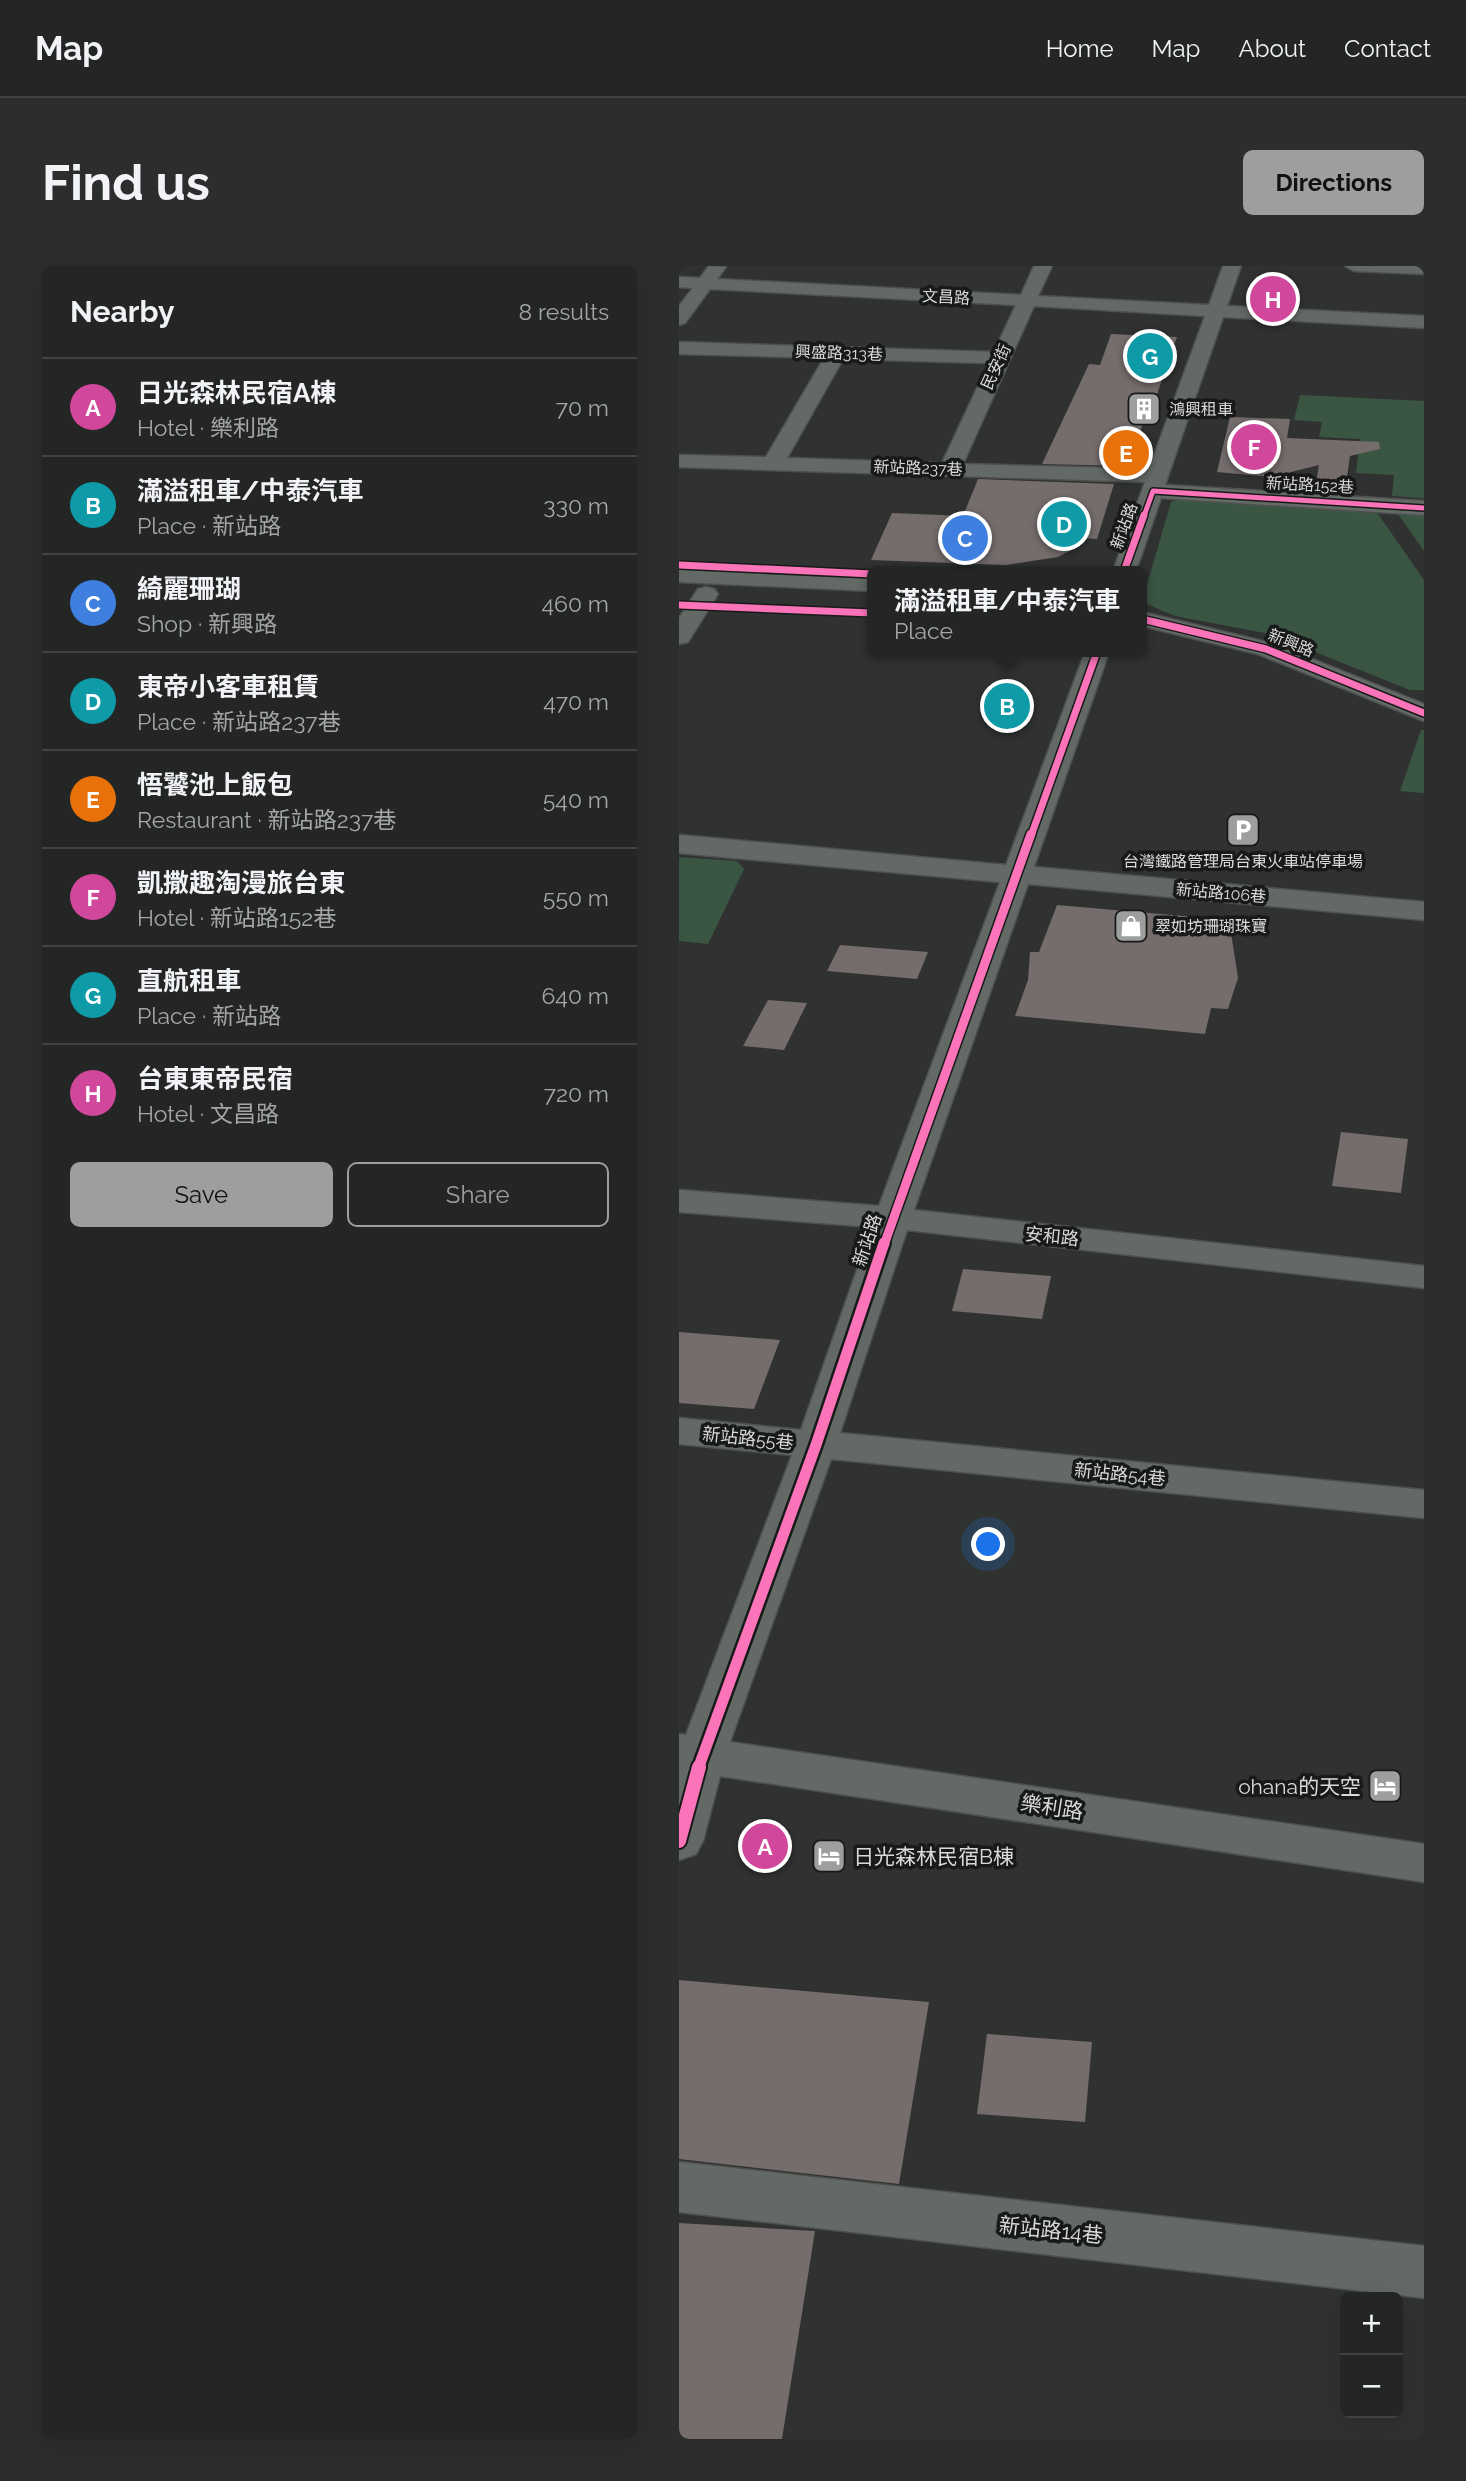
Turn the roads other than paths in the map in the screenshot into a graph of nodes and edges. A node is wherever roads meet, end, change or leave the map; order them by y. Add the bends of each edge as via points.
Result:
1 (718, 266) edge
2 (1043, 266) edge
3 (1232, 266) edge
4 (1355, 266) edge
5 (1424, 269) edge
6 (679, 282) edge
7 (702, 283) junction
8 (1029, 301) junction
9 (1214, 312) junction
10 (679, 319) edge
11 (1424, 322) edge
12 (1424, 331) edge
13 (679, 348) edge
14 (837, 353) junction
15 (999, 358) junction
16 (679, 461) edge
17 (773, 464) junction
18 (950, 469) junction
19 (1155, 483) junction
20 (1424, 508) edge
21 (1126, 566) edge
22 (679, 575) edge
23 (715, 579) junction
24 (867, 584) edge
25 (679, 593) edge
26 (867, 601) edge
27 (1147, 620) edge
28 (679, 637) edge
29 (1095, 657) edge
30 (1424, 713) edge
31 (679, 844) edge
32 (1018, 874) junction
33 (1424, 911) edge
34 (679, 1201) edge
35 (893, 1219) junction
36 (1424, 1277) edge
37 (679, 1431) edge
38 (816, 1445) junction
39 (1424, 1504) edge
40 (691, 1753) edge
41 (679, 1841) edge
42 (1424, 1863) edge
43 (679, 2187) edge
44 (1424, 2272) edge

1 - 7 street
2 - 8 street, 民安街
3 - 9 street, 新站路
4 - 5 street
6 - 7 street, 文昌路
7 - 8 street, 文昌路
7 - 10 street
8 - 9 street, 文昌路
8 - 15 street, 民安街
9 - 11 street, 文昌路
9 - 12 street, 文昌路 via 1260,321
9 - 19 street, 新站路
13 - 14 street, 興盛路313巷
14 - 15 street, 興盛路313巷
14 - 17 street
15 - 18 street, 民安街
16 - 17 street, 新站路237巷
17 - 18 street, 新站路237巷
18 - 19 street, 新站路237巷
19 - 20 street, 新站路152巷
19 - 21 street, 新站路
22 - 23 street
23 - 24 street
23 - 25 street
23 - 26 street
23 - 28 street
27 - 30 street, 新興路 via 1266,649
29 - 32 street, 新站路
31 - 32 street, 新站路106巷
32 - 33 street, 新站路106巷
32 - 35 street, 新站路
34 - 35 street, 安和路
35 - 36 street, 安和路
35 - 38 street, 新站路
37 - 38 street, 新站路55巷
38 - 39 street, 新站路54巷
38 - 40 street, 新站路
40 - 41 street, 新站路
40 - 42 street, 樂利路
43 - 44 street, 新站路14巷

